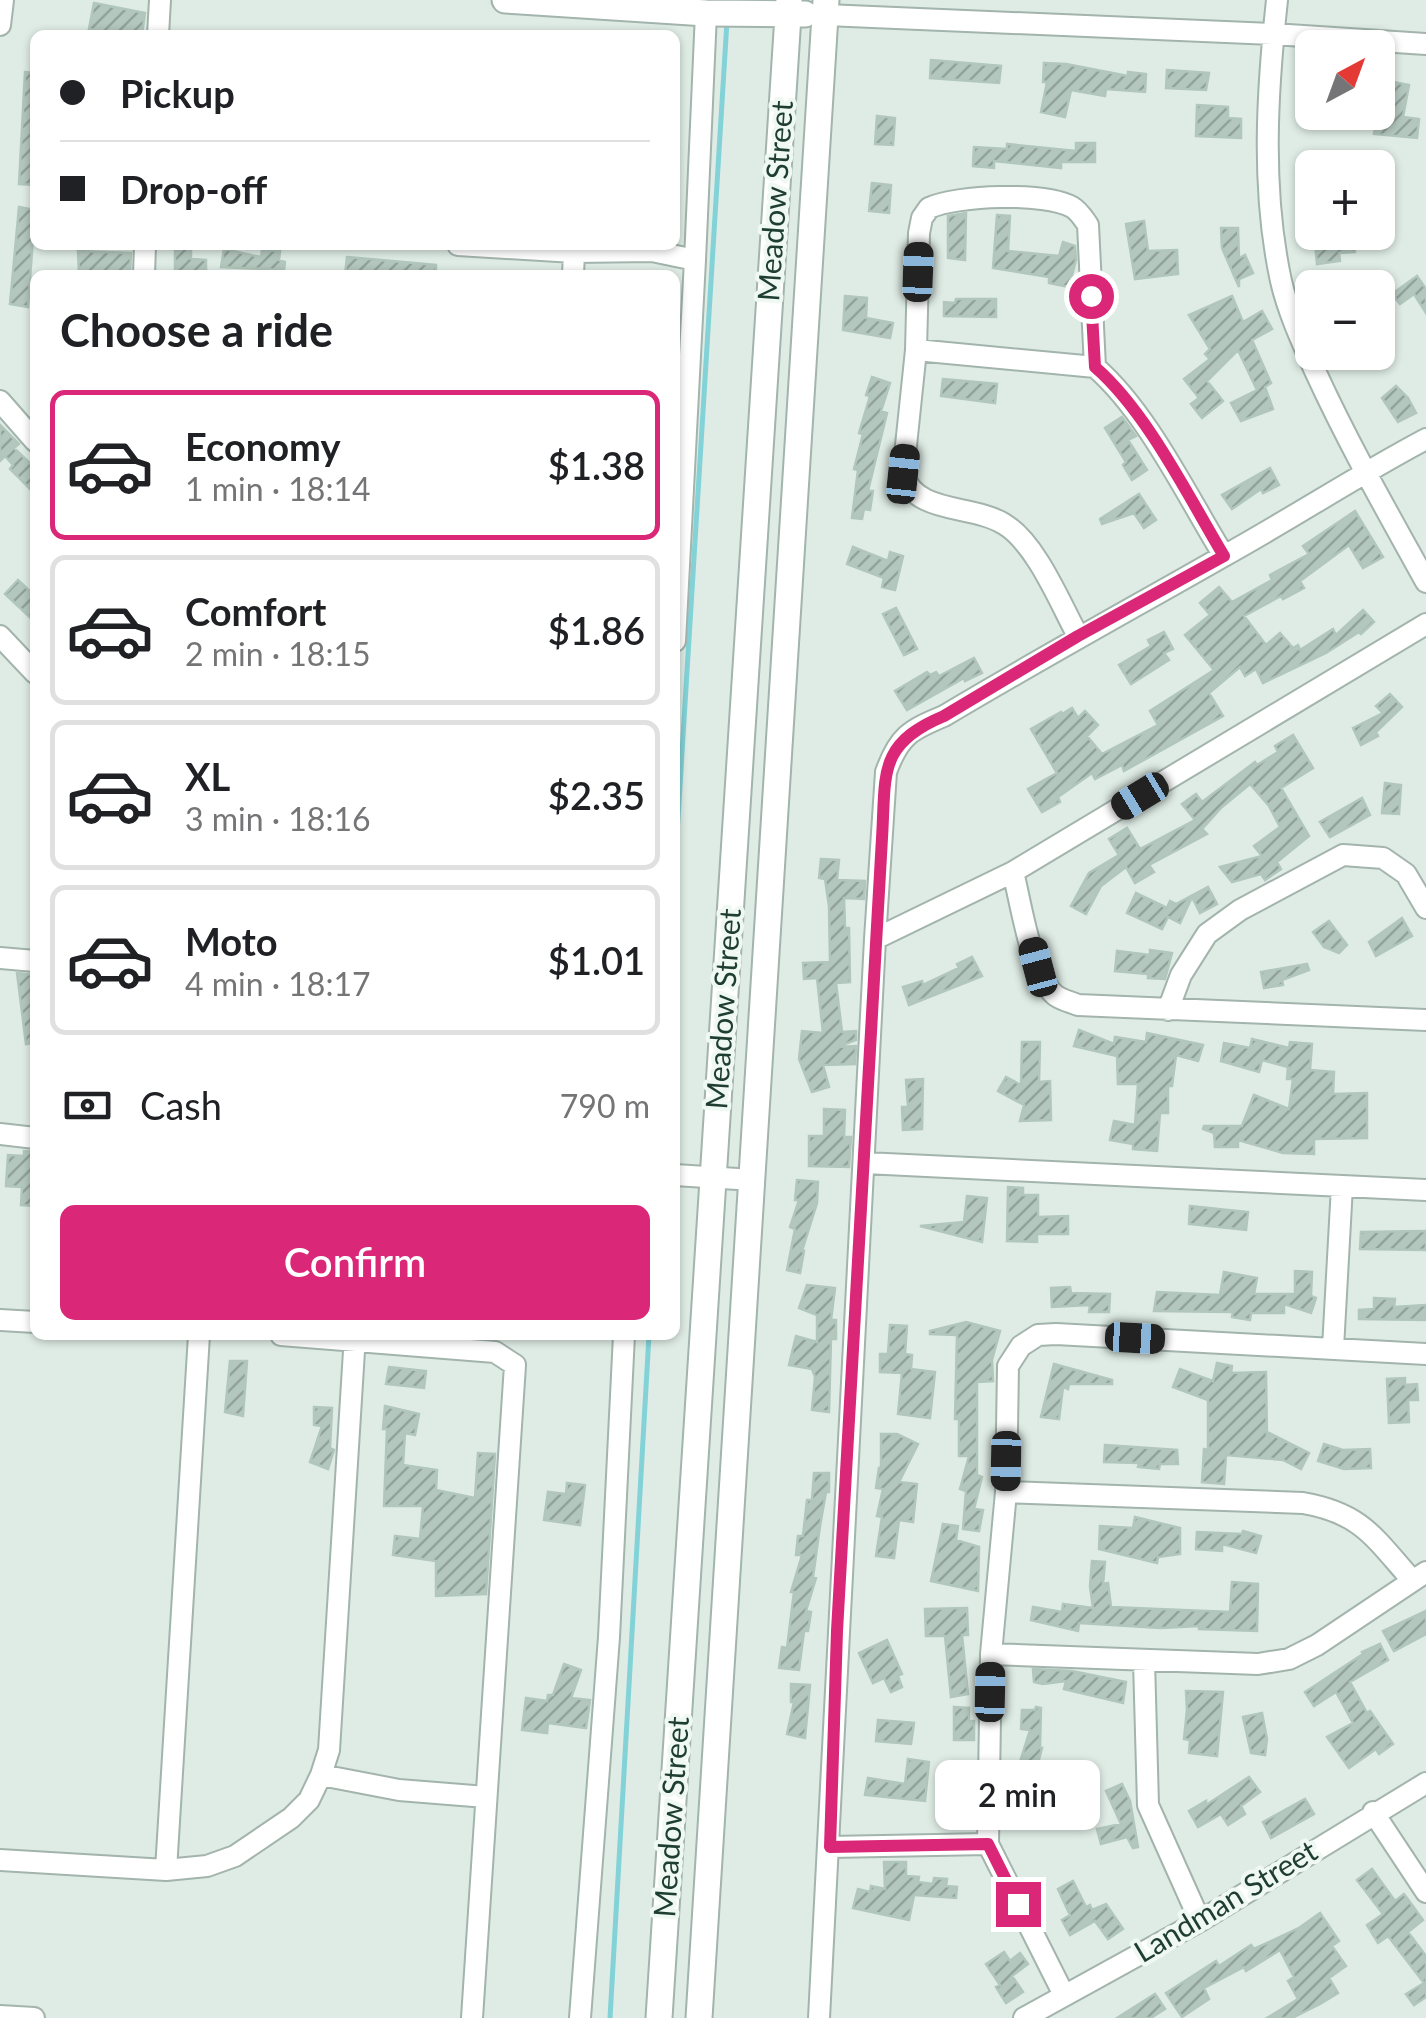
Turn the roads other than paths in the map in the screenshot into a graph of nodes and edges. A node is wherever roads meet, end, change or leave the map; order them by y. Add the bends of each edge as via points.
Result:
1 (2, 0) edge
2 (160, 0) edge
3 (506, 0) edge
4 (1277, 0) edge
5 (789, 7) edge
6 (826, 7) edge
7 (713, 13) junction
8 (0, 25) edge
9 (158, 30) edge
10 (1273, 34) junction
11 (1426, 44) edge
12 (541, 250) edge
13 (574, 252) junction
14 (696, 260) junction
15 (573, 270) edge
16 (916, 350) junction
17 (1095, 367) junction
18 (0, 402) edge
19 (30, 435) edge
20 (1426, 439) edge
21 (1365, 472) junction
22 (680, 550) edge
23 (1224, 556) junction
24 (1426, 582) edge
25 (1426, 624) edge
26 (0, 636) edge
27 (1078, 636) junction
28 (30, 668) edge
29 (1013, 872) junction
30 (1426, 908) edge
31 (875, 939) junction
32 (0, 958) edge
33 (30, 961) edge
34 (1168, 1010) junction
35 (1426, 1020) edge
36 (0, 1134) edge
37 (30, 1137) edge
38 (865, 1163) junction
39 (695, 1177) edge
40 (753, 1180) junction
41 (1342, 1186) junction
42 (1426, 1190) edge
43 (0, 1320) edge
44 (30, 1322) edge
45 (199, 1340) edge
46 (355, 1340) edge
47 (383, 1340) edge
48 (624, 1340) edge
49 (1333, 1348) junction
50 (1426, 1354) edge
51 (1006, 1492) junction
52 (1418, 1576) edge
53 (990, 1654) junction
54 (1144, 1661) junction
55 (322, 1775) junction
56 (1426, 1782) edge
57 (486, 1797) junction
58 (1373, 1812) junction
59 (988, 1844) junction
60 (830, 1847) junction
61 (0, 1860) edge
62 (166, 1870) junction
63 (1426, 1892) edge
64 (1200, 1920) junction
65 (1064, 1994) junction
66 (0, 2016) edge
67 (34, 2018) edge
68 (472, 2018) edge
69 (580, 2018) edge
70 (659, 2018) edge
71 (699, 2018) edge
72 (819, 2018) edge
73 (1024, 2018) edge

1 - 8 street
2 - 9 street
3 - 7 street
4 - 10 street
5 - 6 street
5 - 7 street
5 - 39 street, Meadow Street
6 - 10 street
6 - 40 street, Meadow Street
7 - 14 street
10 - 11 street
10 - 21 street via 1270,208 1281,283
12 - 13 street
13 - 14 street via 652,251
13 - 15 street
14 - 22 street
16 - 17 street
16 - 17 street via 919,233 929,208 979,196 1058,202 1073,207 1088,225
16 - 27 street via 906,485 922,499 989,516 1016,532
17 - 23 street via 1136,412
18 - 19 street
20 - 21 street
21 - 23 street
21 - 24 street
23 - 27 street
25 - 29 street
26 - 28 street
27 - 31 street via 921,725 895,747 886,772
29 - 31 street
29 - 34 street via 1038,967 1057,996 1078,1005
30 - 34 street via 1406,874 1384,858 1343,854 1206,934
31 - 38 street
32 - 33 street
34 - 35 street
36 - 37 street
38 - 41 street
38 - 60 street
39 - 40 street
39 - 70 street, Meadow Street
40 - 71 street, Meadow Street
41 - 42 street
41 - 49 street
43 - 44 street
45 - 62 street
46 - 55 street via 329,1750
47 - 57 street via 495,1352 515,1365
48 - 69 street via 610,1638
49 - 50 street
49 - 51 street via 1038,1335 1008,1366
51 - 52 street via 1303,1502 1350,1516
51 - 53 street
52 - 54 street via 1289,1658 1258,1664
53 - 54 street
53 - 59 street
54 - 64 street via 1148,1805
55 - 57 street
55 - 62 street via 309,1800 262,1841 207,1866
56 - 58 street, Landman Street
57 - 68 street
58 - 63 street
58 - 64 street, Landman Street
59 - 60 street
59 - 65 street
60 - 72 street
61 - 62 street
64 - 65 street, Landman Street
65 - 73 street, Landman Street
66 - 67 street

